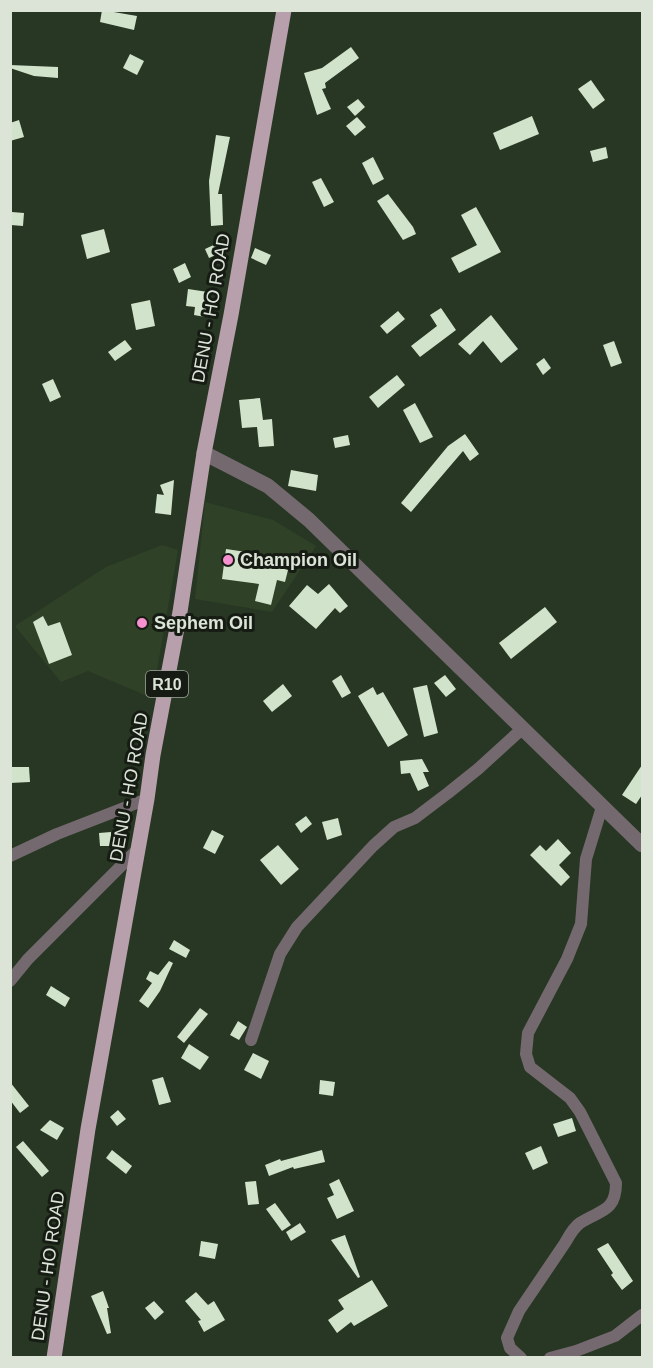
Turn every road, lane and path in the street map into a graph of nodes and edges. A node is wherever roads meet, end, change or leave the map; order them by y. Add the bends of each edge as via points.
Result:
1 (284, 10) edge
2 (204, 453) junction
3 (522, 729) junction
4 (147, 799) junction
5 (602, 807) junction
6 (642, 845) edge
7 (137, 850) junction
8 (10, 856) edge
9 (10, 981) edge
10 (251, 1040) dead end
11 (642, 1315) edge
12 (54, 1358) edge
13 (521, 1358) edge
14 (550, 1358) edge

1 - 2 main road, DENU - HO ROAD / R10
2 - 3 street via 268,486 309,520
2 - 4 main road, DENU - HO ROAD / R10
3 - 5 street
3 - 10 street via 448,793 373,846 297,927 280,954
4 - 7 main road, DENU - HO ROAD / R10
4 - 8 street
5 - 6 street
5 - 13 street via 586,860 581,924 528,1033 526,1054 530,1067 570,1098 580,1112 616,1183 616,1196 609,1207 578,1224 570,1233 519,1311 507,1338 510,1348
7 - 9 street via 27,959
7 - 12 main road, DENU - HO ROAD / R10 via 88,1129
11 - 14 street via 615,1336

